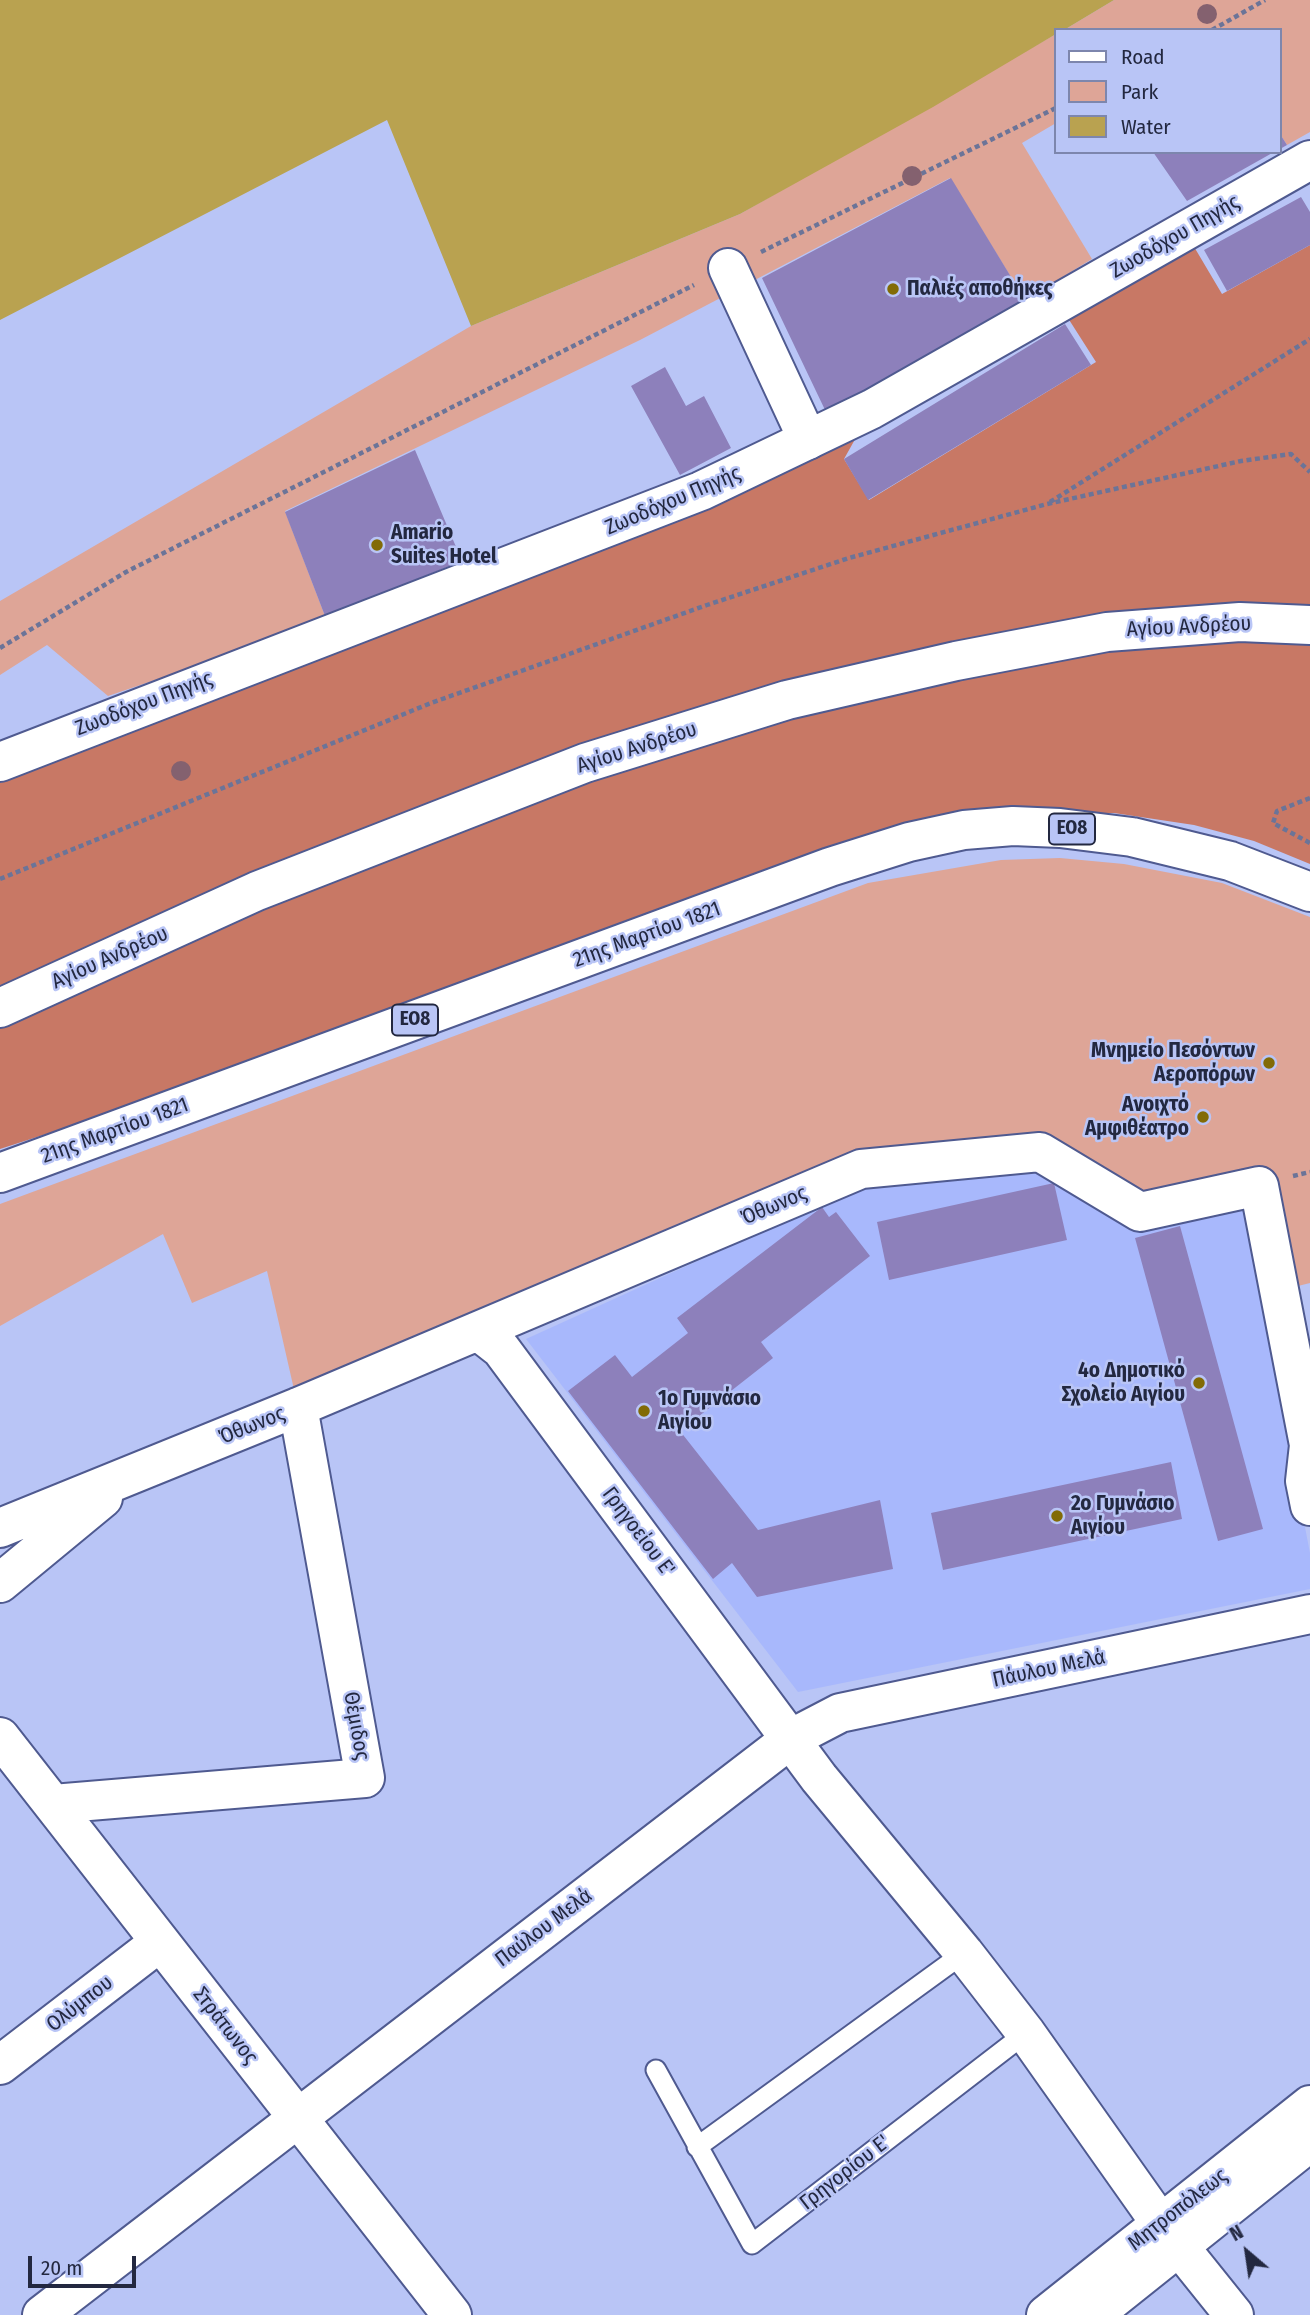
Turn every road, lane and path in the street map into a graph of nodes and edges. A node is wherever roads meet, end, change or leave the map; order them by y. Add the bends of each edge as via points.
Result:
1 (1265, 0) edge
2 (1216, 28) edge
3 (1054, 109) edge
4 (1310, 160) edge
5 (729, 268) junction
6 (1310, 338) edge
7 (808, 440) junction
8 (1310, 472) edge
9 (1046, 504) junction
10 (1310, 625) edge
11 (0, 648) edge
12 (5, 754) edge
13 (1310, 798) edge
14 (1310, 843) edge
15 (0, 879) edge
16 (1310, 892) edge
17 (0, 1008) edge
18 (0, 1173) edge
19 (478, 1331) junction
20 (298, 1407) junction
21 (135, 1472) junction
22 (1310, 1506) edge
23 (0, 1528) edge
24 (0, 1583) edge
25 (1310, 1614) edge
26 (0, 1737) edge
27 (792, 1738) junction
28 (53, 1804) junction
29 (160, 1942) junction
30 (964, 1953) junction
31 (1026, 2034) junction
32 (0, 2065) edge
33 (656, 2070) dead end
34 (1310, 2105) edge
35 (296, 2117) junction
36 (1310, 2142) edge
37 (697, 2147) junction
38 (1171, 2236) junction
39 (42, 2315) edge
40 (452, 2315) edge
41 (1046, 2315) edge
42 (1093, 2315) edge
43 (1234, 2315) edge

1 - 2 path
3 - 5 path
4 - 7 street, Ζωοδόχου Πηγής via 872,409
5 - 7 street
5 - 11 path via 126,572
6 - 9 path
7 - 12 street, Ζωοδόχου Πηγής via 623,523
8 - 9 path via 1291,454
9 - 15 path via 849,558 559,656 431,703
10 - 17 street, Αγίου Ανδρέου via 1240,622 1107,632 787,700 585,763 269,886
13 - 14 path via 1277,811 1273,823
16 - 18 street, 21ης Μαρτίου 1821 / ΕΟ8 via 1230,860 1132,837 1013,826 964,830 831,867
19 - 20 street, Όθωνος
19 - 22 street, Όθωνος via 861,1169 1040,1152 1140,1212 1259,1186 1309,1445 1305,1481
19 - 27 street, Γρηγοείου Ε' via 501,1349
20 - 21 street, Όθωνος
20 - 28 street, Θέμιδος via 365,1777
21 - 23 street, Όθωνος
21 - 24 street
25 - 27 street, Πάυλου Μελά via 840,1713
26 - 28 street, Στράτωνος
27 - 30 street via 818,1778
27 - 35 street, Παύλου Μελά
28 - 29 street, Στράτωνος
29 - 32 street, Ολύμπου
29 - 35 street, Στράτωνος
30 - 31 street
30 - 37 lane
31 - 37 lane, Γρηγορίου Ε' via 752,2244
31 - 38 street
33 - 37 lane, Γρηγορίου Ε'
34 - 38 street, Μητροπόλεως
35 - 39 street, Παύλου Μελά
35 - 40 street, Στράτωνος
36 - 38 street, Μητροπόλεως
38 - 41 street, Μητροπόλεως
38 - 42 street, Μητροπόλεως
38 - 43 street

